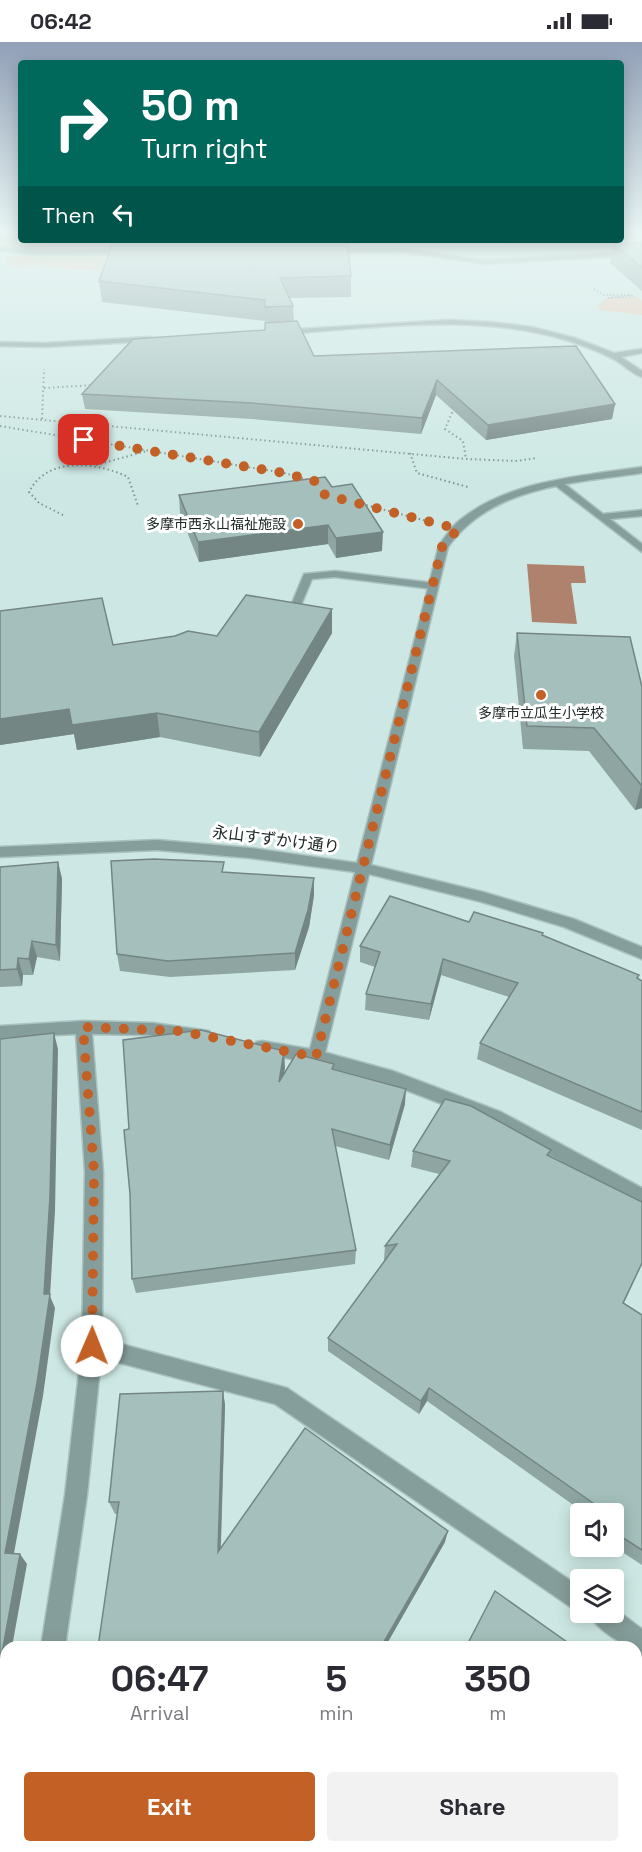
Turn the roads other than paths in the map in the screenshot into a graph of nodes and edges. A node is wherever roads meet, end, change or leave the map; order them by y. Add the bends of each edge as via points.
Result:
1 (274, 332) edge
2 (159, 338) edge
3 (0, 344) edge
4 (642, 351) edge
5 (612, 356) junction
6 (642, 375) edge
7 (642, 470) edge
8 (559, 484) junction
9 (642, 513) edge
10 (603, 516) junction
11 (642, 549) edge
12 (434, 586) junction
13 (297, 603) edge
14 (0, 852) edge
15 (362, 868) junction
16 (642, 953) edge
17 (83, 1027) junction
18 (0, 1032) edge
19 (225, 1040) edge
20 (248, 1044) edge
21 (316, 1057) junction
22 (642, 1197) edge
23 (92, 1346) junction
24 (570, 1593) edge
25 (614, 1623) edge
26 (54, 1641) edge
27 (638, 1641) edge

1 - 5 street via 482,323 552,333
2 - 3 street
4 - 5 street
5 - 6 street
7 - 8 street
8 - 10 street
8 - 12 street via 493,503 463,523 442,547
9 - 10 street
10 - 11 street
12 - 13 street via 335,574 308,576
12 - 15 street
14 - 15 street, 永山すずかけ通り via 157,845
15 - 16 street, 永山すずかけ通り via 483,897 569,923
15 - 21 street
17 - 18 street
17 - 19 street via 179,1031
17 - 23 street via 94,1172
20 - 21 street
21 - 22 street via 393,1078 495,1117
23 - 24 street via 280,1395
23 - 26 street via 76,1495
25 - 27 street

